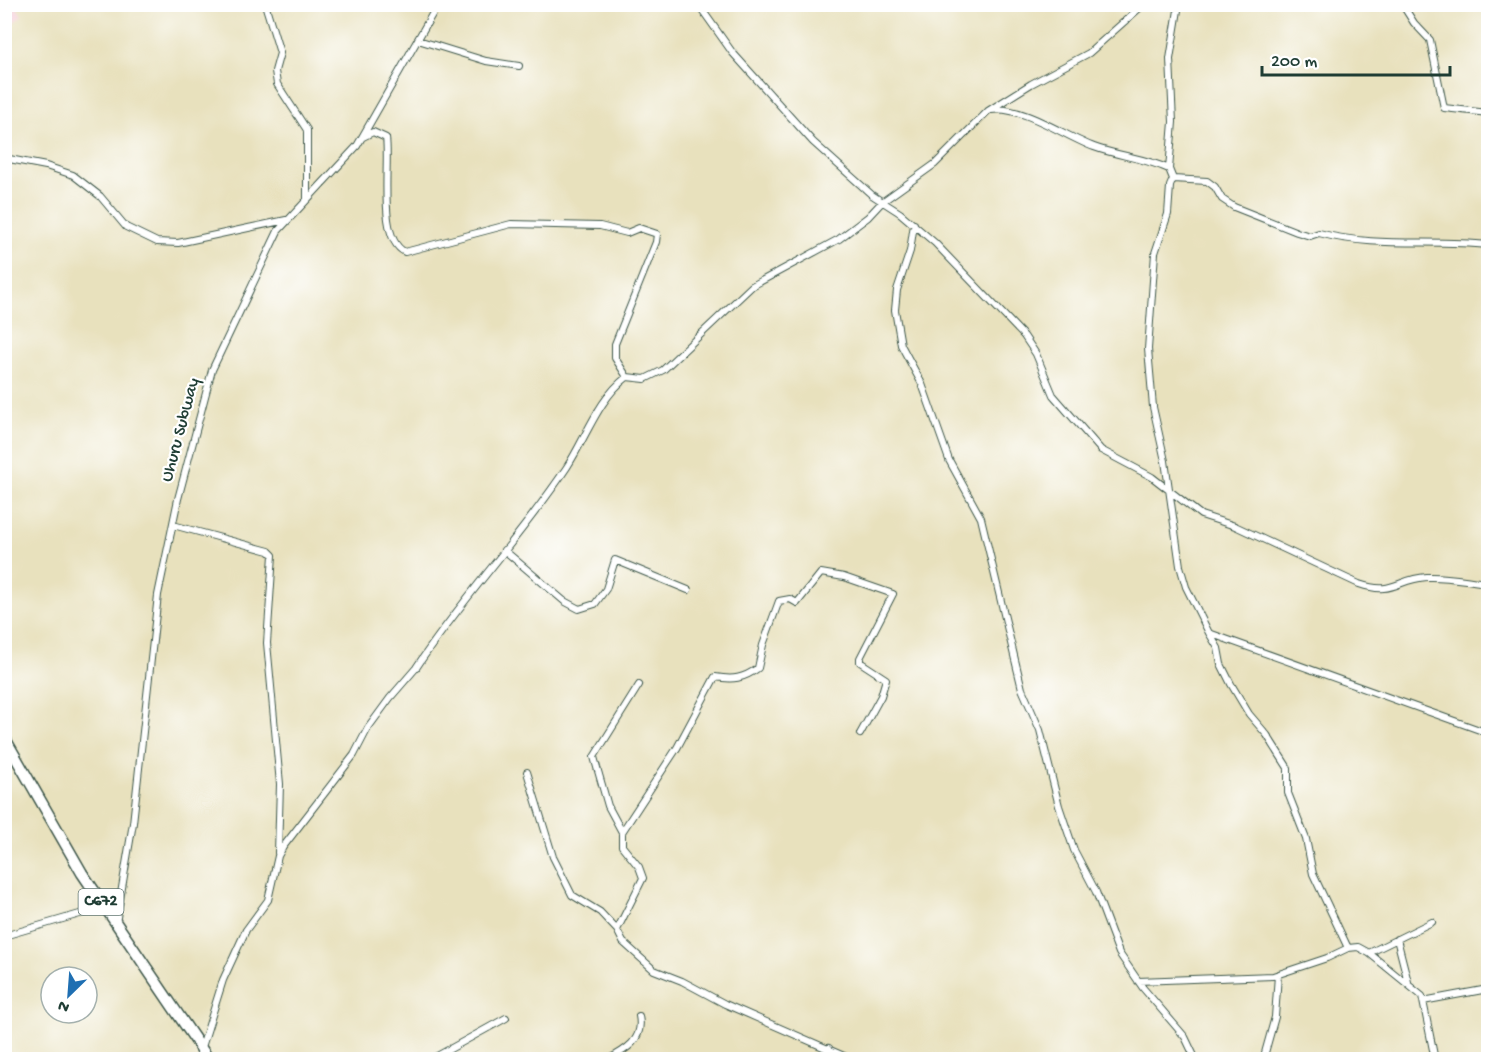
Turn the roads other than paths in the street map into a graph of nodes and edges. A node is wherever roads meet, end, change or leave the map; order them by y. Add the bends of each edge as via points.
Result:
1 (265, 4) edge
2 (438, 4) edge
3 (698, 4) edge
4 (1143, 4) edge
5 (1179, 4) edge
6 (1402, 4) edge
7 (418, 40) junction
8 (519, 66) dead end
9 (988, 111) junction
10 (1488, 113) edge
11 (363, 137) junction
12 (4, 158) edge
13 (1169, 169) junction
14 (1173, 179) junction
15 (307, 200) junction
16 (882, 202) junction
17 (287, 220) junction
18 (914, 224) junction
19 (1488, 244) edge
20 (627, 377) junction
21 (1168, 490) junction
22 (173, 525) junction
23 (504, 550) junction
24 (1488, 583) edge
25 (688, 590) dead end
26 (1209, 633) junction
27 (639, 686) dead end
28 (1488, 733) edge
29 (860, 734) dead end
30 (5, 739) edge
31 (527, 771) dead end
32 (621, 832) junction
33 (278, 856) junction
34 (104, 907) junction
35 (1432, 922) dead end
36 (116, 926) junction
37 (617, 930) junction
38 (4, 936) edge
39 (1397, 939) junction
40 (1348, 948) junction
41 (1369, 953) junction
42 (1278, 975) junction
43 (1138, 981) junction
44 (1408, 982) junction
45 (1488, 989) edge
46 (1423, 1001) junction
47 (639, 1016) dead end
48 (506, 1018) dead end
49 (200, 1047) junction
50 (829, 1048) junction
51 (198, 1059) edge
52 (209, 1059) edge
53 (430, 1059) edge
54 (607, 1059) edge
55 (823, 1059) edge
56 (853, 1059) edge
57 (1196, 1059) edge
58 (1263, 1059) edge
59 (1435, 1059) edge

1 - 15 street via 280,53 275,71 277,84 307,130
2 - 7 street, Uhuru Subway
3 - 16 street via 737,58 813,142
4 - 9 street via 1089,53
5 - 13 street via 1170,59 1173,122
6 - 10 street via 1430,40 1444,108
7 - 8 street via 486,61
7 - 11 street, Uhuru Subway
9 - 13 street via 1002,108 1022,114 1094,147
9 - 16 street via 921,176
11 - 15 street, Uhuru Subway
11 - 20 street via 374,132 386,138 390,231 396,246 405,252 519,223 600,226 627,233 639,228 657,234 615,344 615,358
12 - 17 street via 73,175 93,188 126,226 157,242 178,243
13 - 14 street
14 - 19 street via 1206,181 1234,207 1310,236 1319,233 1398,243
14 - 21 street via 1168,214 1155,252 1148,328 1152,400
15 - 17 street, Uhuru Subway
16 - 18 street
16 - 20 street via 839,239 746,291 655,376
17 - 22 street, Uhuru Subway via 272,241 216,359
18 - 21 street via 1028,340 1053,395 1090,439
18 - 43 street via 897,290 901,345 922,384 949,460 981,518 1022,689 1040,730 1062,816 1114,943
20 - 23 street via 603,404 566,469
21 - 24 street via 1201,515 1236,526 1374,589 1389,589 1429,577
21 - 26 street via 1184,581
22 - 33 street via 273,555 267,643 280,784
22 - 36 street, Uhuru Subway via 153,632 134,823
23 - 25 street via 579,609 595,604 606,589 615,560
23 - 33 street via 390,698 354,755
26 - 28 street
26 - 40 street via 1218,648 1224,672 1288,768 1288,793 1306,838 1313,874
27 - 32 street via 594,757 608,806
29 - 32 street via 886,680 860,662 860,658 892,594 820,573 797,603 790,599 779,601 758,668 744,678 715,677 677,748
30 - 34 main road, C672
31 - 37 street via 553,857 572,895 600,912
32 - 37 street via 623,848 643,878
33 - 49 street via 268,900 246,930 229,965
34 - 36 main road, C672
34 - 38 street
35 - 39 street
36 - 49 main road, C672
37 - 50 street via 623,942 654,970
39 - 41 street
39 - 44 street
40 - 41 street via 1358,947
40 - 42 street
41 - 44 street
42 - 43 street
42 - 58 street via 1275,1017
43 - 57 street via 1185,1037
44 - 46 street
45 - 46 street
46 - 59 street
47 - 54 street via 637,1038
48 - 53 street
49 - 51 street
49 - 52 main road, C672
50 - 55 street
50 - 56 street

